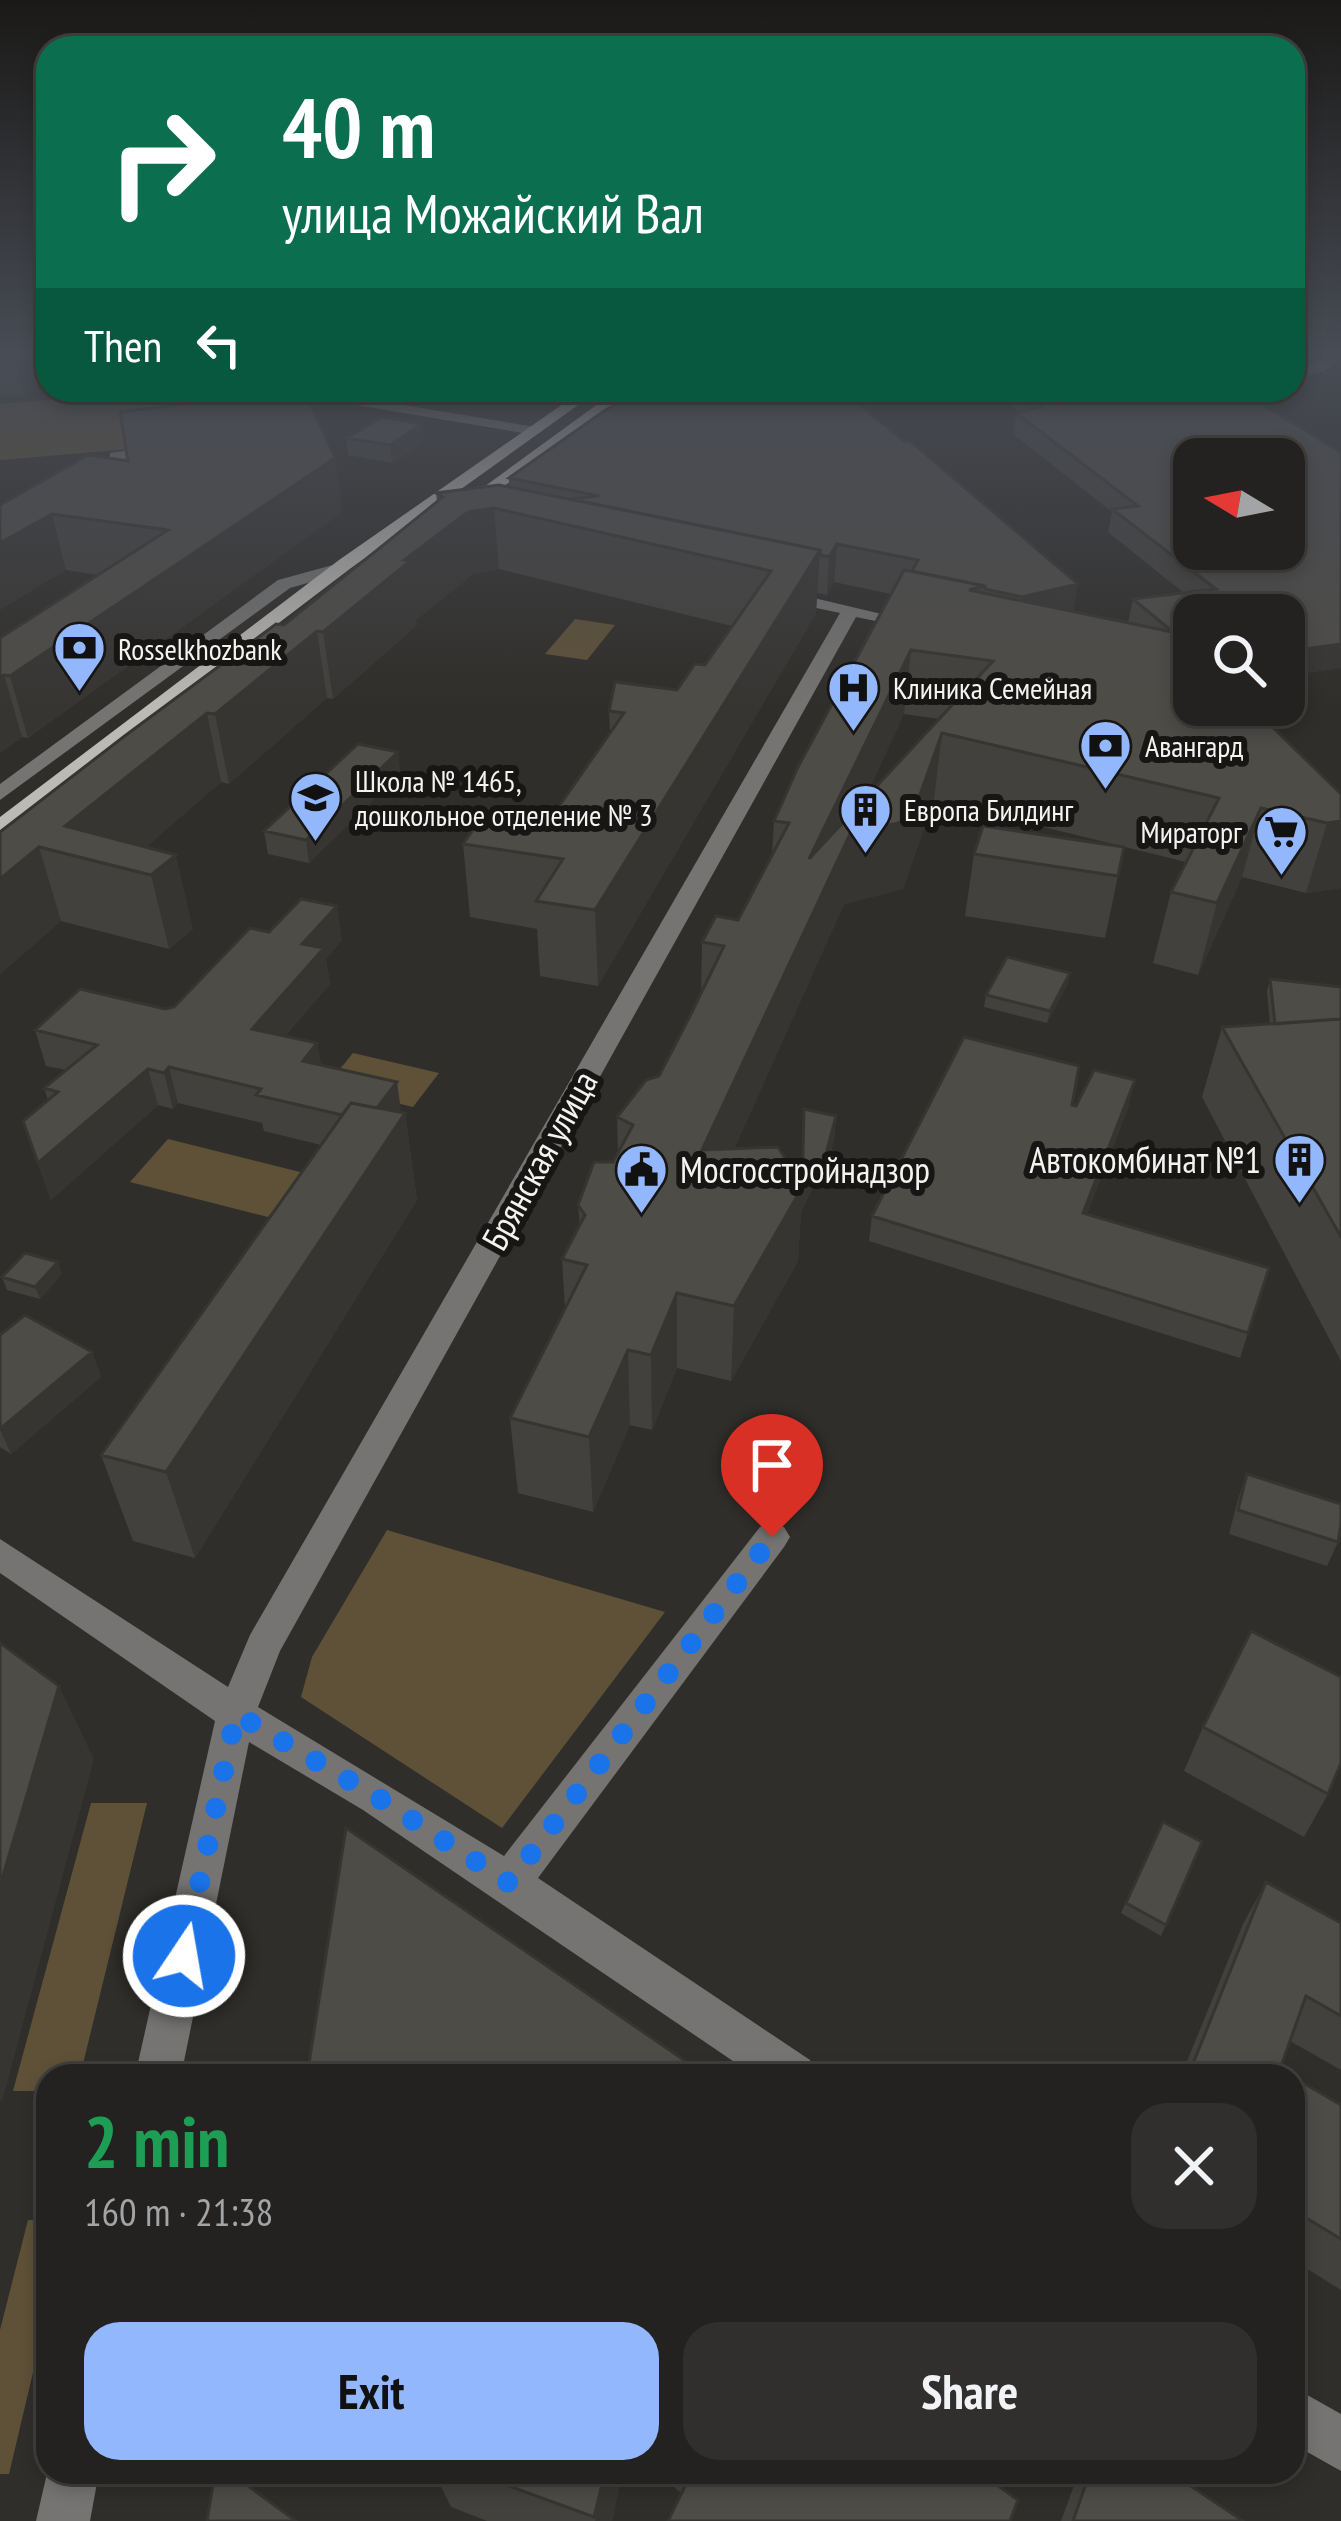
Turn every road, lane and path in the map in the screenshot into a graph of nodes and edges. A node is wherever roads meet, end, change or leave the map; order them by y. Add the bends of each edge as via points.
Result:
1 (114, 471) edge
2 (477, 471) edge
3 (519, 471) edge
4 (82, 509) edge
5 (410, 516) junction
6 (442, 523) joint
7 (379, 565) edge
8 (342, 566) junction
9 (753, 589) edge
10 (851, 610) junction
11 (934, 628) edge
12 (6, 784) edge
13 (0, 828) edge
14 (772, 1537) dead end
15 (0, 1554) edge
16 (236, 1714) junction
17 (509, 1883) junction
18 (161, 2064) edge
19 (776, 2064) edge
20 (1305, 2421) edge
21 (1341, 2445) edge
22 (71, 2484) edge
23 (63, 2521) edge

1 - 4 street via 112,488
2 - 5 main road
3 - 6 main road
5 - 6 street
5 - 8 main road
7 - 8 street
8 - 12 street via 273,592
8 - 13 main road
9 - 10 street
10 - 11 street
10 - 16 street, Брянская улица via 263,1646
14 - 17 street
15 - 16 street
16 - 17 street
16 - 18 street, Брянская улица
17 - 19 street
20 - 21 street
22 - 23 street

